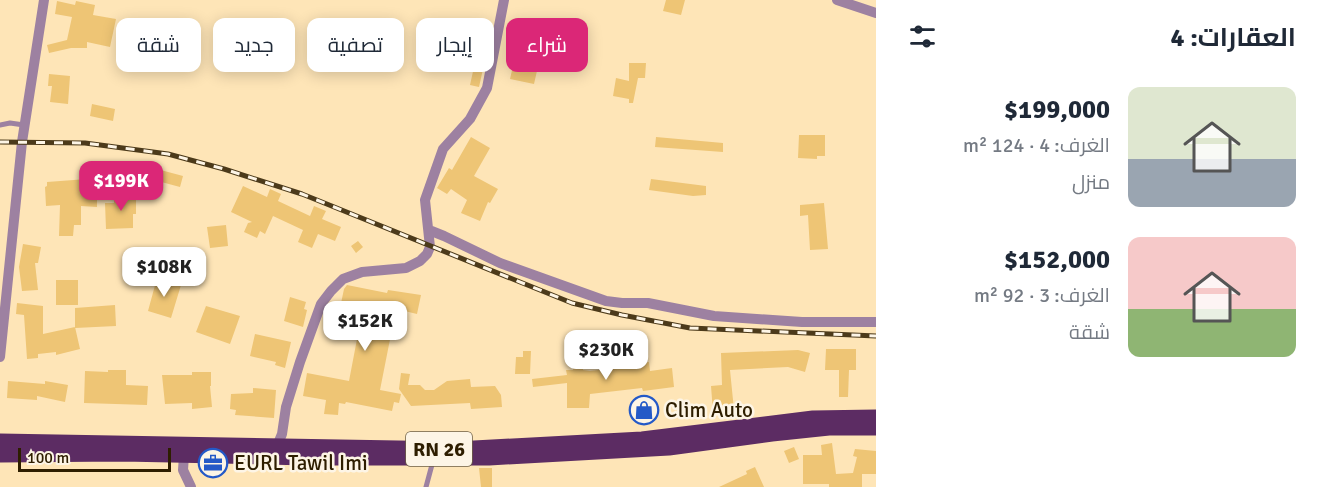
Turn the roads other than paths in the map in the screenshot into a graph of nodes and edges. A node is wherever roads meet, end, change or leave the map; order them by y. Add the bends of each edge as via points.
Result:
1 (44, 0) edge
2 (504, 0) edge
3 (837, 0) edge
4 (876, 13) edge
5 (0, 125) edge
6 (26, 126) junction
7 (429, 230) junction
8 (876, 322) edge
9 (0, 357) edge
10 (876, 417) edge
11 (876, 428) edge
12 (0, 441) edge
13 (275, 452) junction
14 (0, 454) edge
15 (184, 454) junction
16 (434, 459) junction
17 (191, 487) edge
18 (426, 487) edge

1 - 6 street
2 - 7 street via 488,88 470,119 443,149 425,200
3 - 4 street
5 - 6 lane
6 - 9 street
7 - 8 street via 500,263 606,301 648,303 714,316
7 - 13 street via 430,247 420,261 406,268 362,272 343,279 321,304
10 - 13 main road, RN 26 via 813,418 600,442
11 - 16 main road, RN 26 via 828,428 611,453
12 - 13 main road, RN 26
13 - 15 main road, RN 26
13 - 16 main road, RN 26
14 - 15 main road, RN 26
15 - 17 street via 183,470
16 - 18 lane

